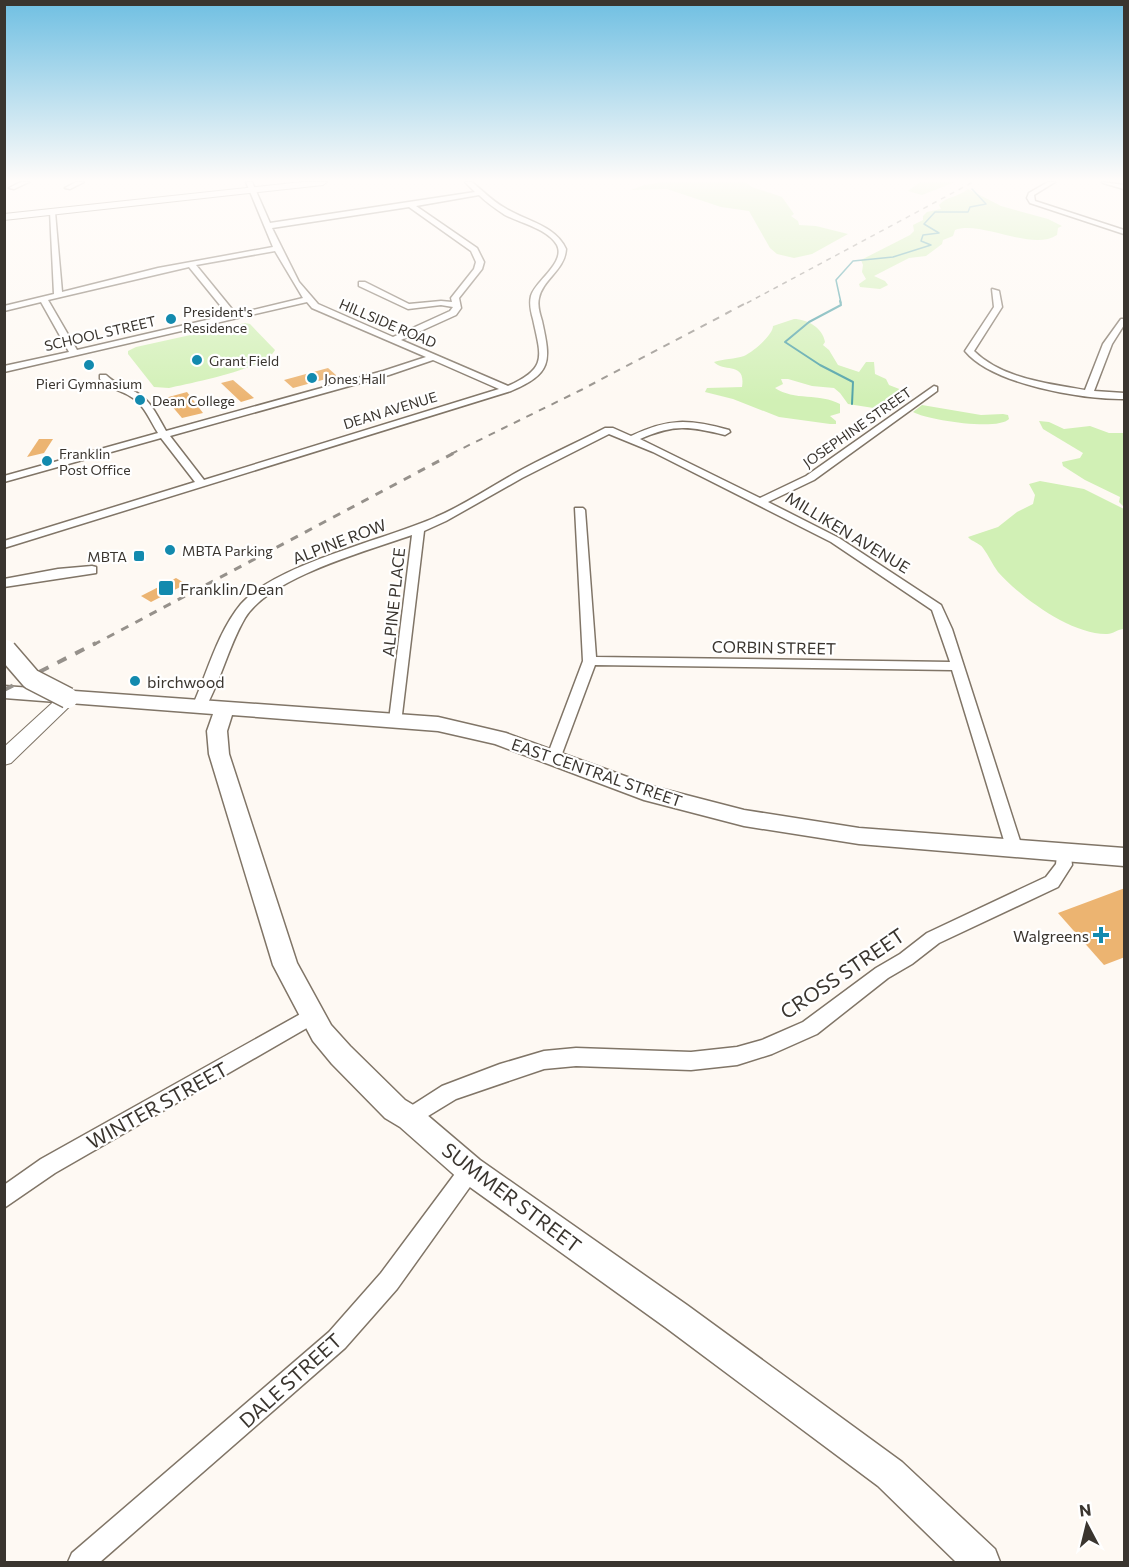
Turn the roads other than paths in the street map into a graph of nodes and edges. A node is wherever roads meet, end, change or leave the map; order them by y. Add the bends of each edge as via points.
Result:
1 (55, 255) edge
2 (240, 255) edge
3 (283, 255) edge
4 (477, 255) edge
5 (562, 255) edge
6 (191, 264) junction
7 (362, 284) dead end
8 (995, 291) dead end
9 (58, 295) junction
10 (43, 299) junction
11 (307, 300) junction
12 (457, 305) junction
13 (4, 309) edge
14 (234, 317) junction
15 (1125, 321) edge
16 (393, 340) junction
17 (74, 353) junction
18 (434, 357) junction
19 (4, 369) edge
20 (103, 377) dead end
21 (508, 389) junction
22 (934, 389) dead end
23 (1088, 393) junction
24 (1125, 396) edge
25 (725, 432) dead end
26 (164, 435) junction
27 (632, 439) junction
28 (518, 476) joint
29 (4, 479) edge
30 (202, 484) junction
31 (761, 501) junction
32 (579, 510) dead end
33 (418, 529) junction
34 (4, 545) edge
35 (92, 570) dead end
36 (4, 583) edge
37 (5, 655) edge
38 (590, 661) junction
39 (957, 666) junction
40 (4, 692) edge
41 (68, 698) junction
42 (212, 708) junction
43 (396, 720) junction
44 (4, 758) edge
45 (553, 759) junction
46 (1014, 848) junction
47 (1064, 852) junction
48 (1125, 857) edge
49 (313, 1016) junction
50 (410, 1118) junction
51 (470, 1170) junction
52 (4, 1198) edge
53 (81, 1563) edge
54 (982, 1563) edge

1 - 9 street
2 - 6 street
3 - 11 street
4 - 12 street via 478,269 455,298
5 - 21 street, DEAN AVENUE via 541,283 534,301 545,351 542,369 529,381
6 - 9 street
6 - 14 street
7 - 12 street via 408,307
8 - 23 street via 998,307 971,345 972,356 1001,372
9 - 10 street
10 - 13 street
10 - 17 street
11 - 14 street, SCHOOL STREET
11 - 16 street, HILLSIDE ROAD
12 - 16 street via 449,316
14 - 17 street, SCHOOL STREET
15 - 23 street via 1102,358
16 - 18 street, HILLSIDE ROAD
17 - 19 street, SCHOOL STREET
18 - 21 street, HILLSIDE ROAD
18 - 26 street via 386,374
20 - 26 street via 143,402
21 - 30 street, DEAN AVENUE
22 - 31 street, JOSEPHINE STREET via 810,478
23 - 24 street
25 - 27 street via 679,422
26 - 29 street
26 - 30 street
27 - 28 street, MILLIKEN AVENUE via 609,430
27 - 31 street, MILLIKEN AVENUE
28 - 33 street, ALPINE PLACE
30 - 34 street, DEAN AVENUE
31 - 39 street, MILLIKEN AVENUE via 863,557 937,608
32 - 38 street
33 - 42 street, ALPINE ROW via 282,581 254,598 231,633
33 - 43 street, ALPINE PLACE
35 - 36 street
37 - 41 main road, bridge via 31,678
38 - 39 street, CORBIN STREET
38 - 45 street
39 - 46 street, MILLIKEN AVENUE
40 - 41 main road, EAST CENTRAL STREET
41 - 42 main road, EAST CENTRAL STREET
41 - 44 street
42 - 43 main road, EAST CENTRAL STREET
42 - 49 main road, SUMMER STREET via 219,754 285,965
43 - 45 main road, EAST CENTRAL STREET via 470,730
45 - 46 main road, EAST CENTRAL STREET via 651,794 744,818 859,836
46 - 47 main road, EAST CENTRAL STREET
47 - 48 main road, EAST CENTRAL STREET
47 - 50 street, CROSS STREET via 1064,865 1052,882 933,938 810,1028 765,1048 737,1056 691,1061 576,1057 544,1060 449,1092
49 - 50 main road, SUMMER STREET via 349,1064
49 - 52 street, WINTER STREET via 48,1166
50 - 51 main road, SUMMER STREET
51 - 53 street, DALE STREET via 389,1281 337,1340
51 - 54 main road, SUMMER STREET via 890,1474

